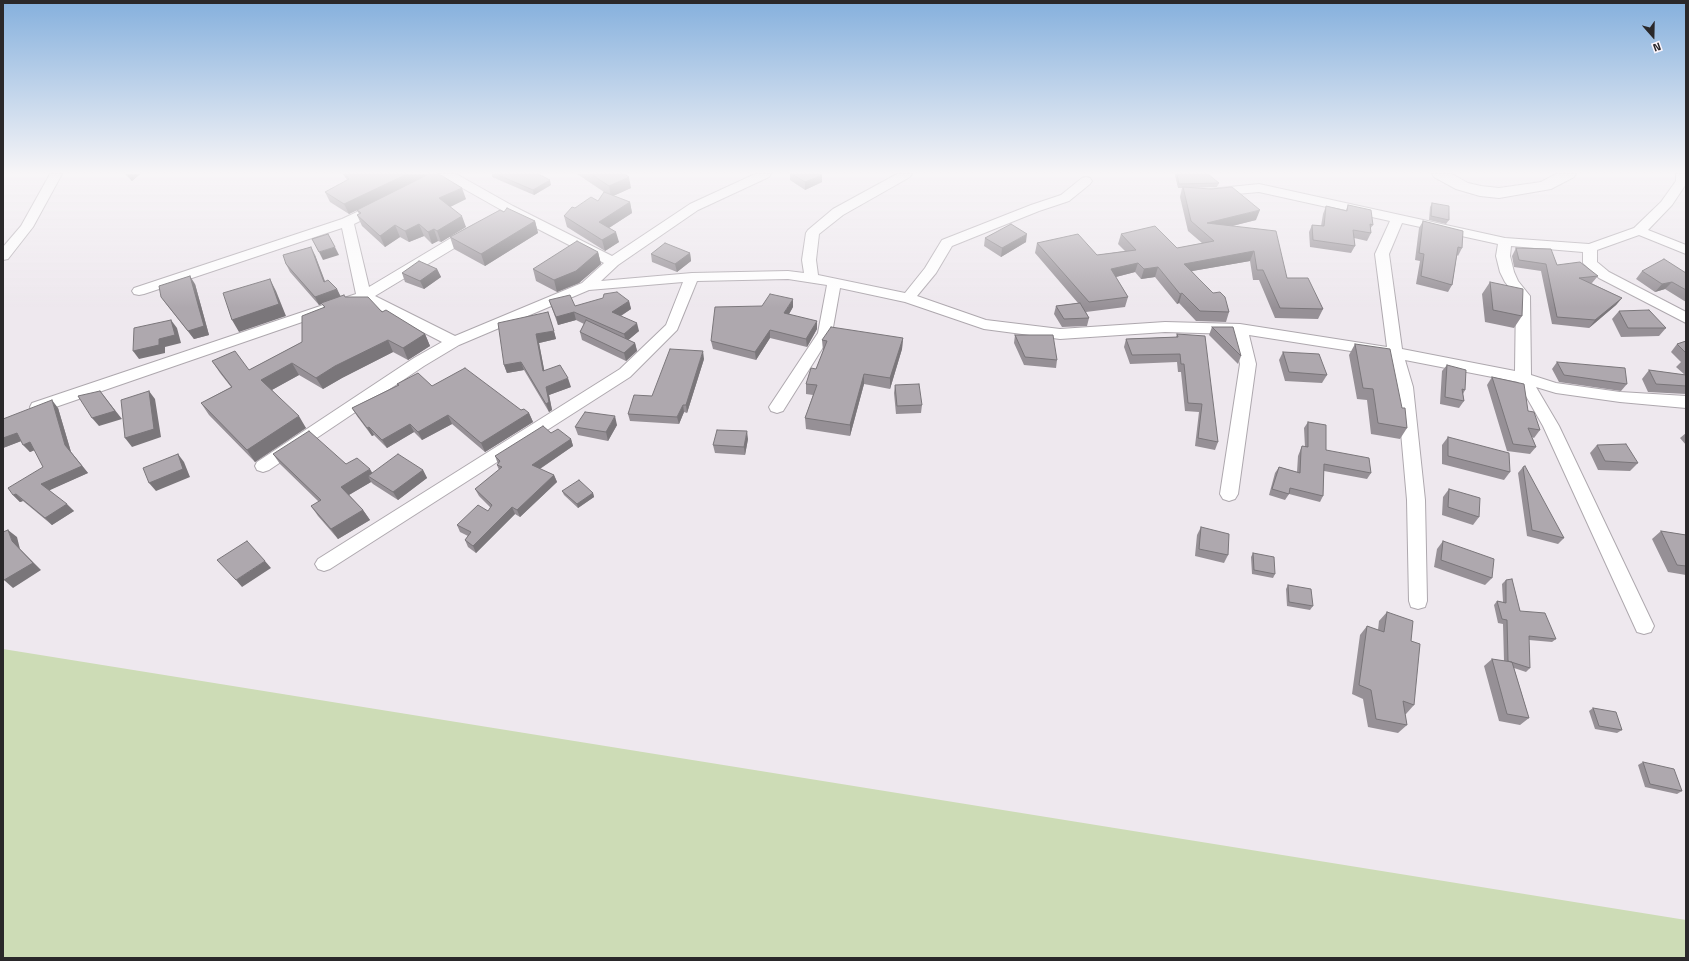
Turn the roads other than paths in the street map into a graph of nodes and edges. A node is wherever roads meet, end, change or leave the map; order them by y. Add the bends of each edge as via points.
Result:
1 (1398, 218) edge
2 (31, 219) edge
3 (354, 219) edge
4 (528, 219) edge
5 (677, 219) edge
6 (830, 219) edge
7 (1009, 219) edge
8 (1402, 219) edge
9 (1651, 219) edge
10 (348, 222) junction
11 (483, 225) edge
12 (1638, 231) junction
13 (1505, 242) junction
14 (1590, 248) junction
15 (1686, 250) edge
16 (3, 256) edge
17 (613, 262) junction
18 (692, 277) junction
19 (812, 278) junction
20 (834, 283) junction
21 (587, 286) junction
22 (138, 290) dead end
23 (364, 296) junction
24 (908, 298) junction
25 (1686, 318) edge
26 (1240, 329) junction
27 (454, 342) junction
28 (1394, 353) junction
29 (1523, 378) junction
30 (1686, 402) edge
31 (38, 407) edge
32 (777, 407) dead end
33 (263, 466) dead end
34 (1229, 494) dead end
35 (324, 564) dead end
36 (1418, 600) dead end
37 (1644, 626) dead end

1 - 28 street via 1382,254
2 - 16 street
3 - 10 street
4 - 17 street
5 - 17 street
6 - 19 street via 813,234 809,260
7 - 24 street via 947,243 931,270
8 - 13 street
9 - 12 street
10 - 22 street
10 - 23 street
11 - 23 street
12 - 14 street
12 - 15 street
13 - 14 street
13 - 29 street via 1504,256 1508,272 1522,296
14 - 25 street via 1590,263 1604,275
17 - 21 street
18 - 19 street via 788,275
18 - 21 street
18 - 35 street via 672,327 625,373
19 - 20 street
20 - 24 street
20 - 32 street via 825,333
21 - 27 street
23 - 27 street
23 - 31 street
24 - 26 street via 984,324 1060,334 1165,327
26 - 28 street
26 - 34 street via 1248,364
27 - 33 street via 419,362
28 - 29 street
28 - 36 street via 1405,387 1414,473
29 - 30 street via 1556,388 1620,397
29 - 37 street via 1552,426

